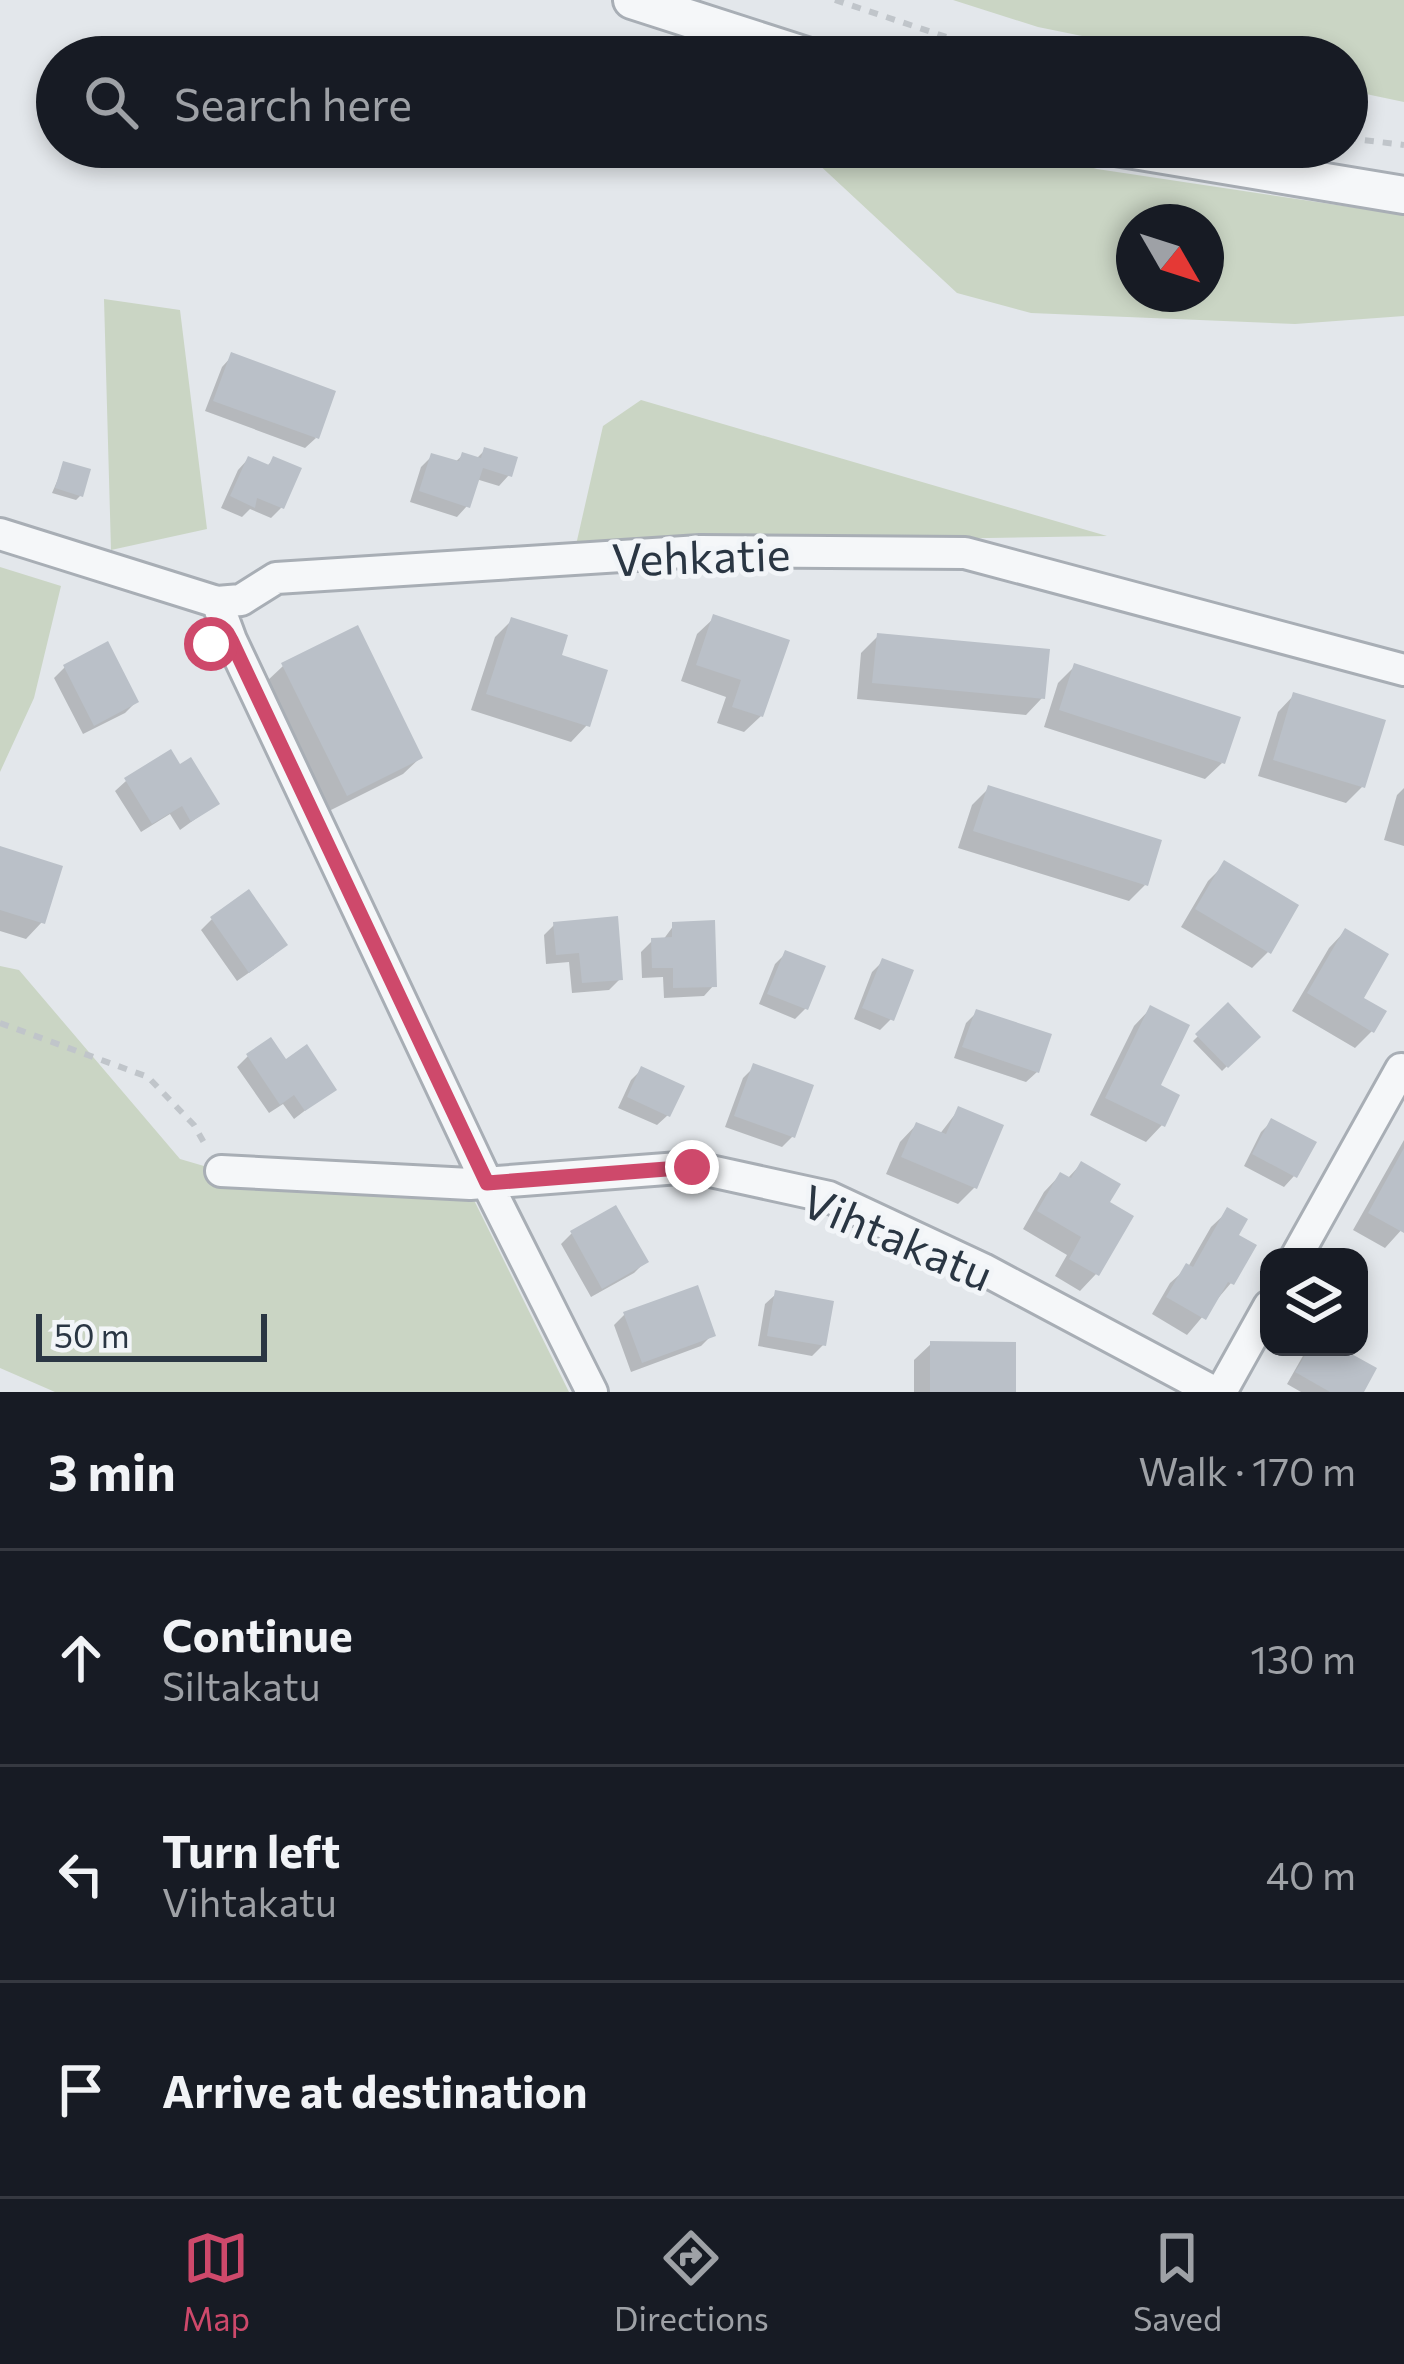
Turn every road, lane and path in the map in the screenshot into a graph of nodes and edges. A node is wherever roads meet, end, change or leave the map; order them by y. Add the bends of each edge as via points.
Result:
1 (632, 0) edge
2 (835, 0) edge
3 (744, 36) edge
4 (944, 36) edge
5 (1368, 141) edge
6 (1404, 145) edge
7 (1242, 168) edge
8 (1404, 195) edge
9 (0, 534) edge
10 (217, 602) junction
11 (1404, 670) edge
12 (0, 1023) edge
13 (1401, 1069) dead end
14 (221, 1172) joint
15 (487, 1183) junction
16 (1301, 1248) edge
17 (1260, 1321) edge
18 (592, 1392) edge
19 (1217, 1392) edge

1 - 3 street
2 - 4 path
5 - 6 path
7 - 8 street
9 - 10 street
10 - 11 street, Vehkatie via 241,600 275,578 700,551 965,553
10 - 15 street
12 - 14 path via 148,1077 194,1125
13 - 16 street
14 - 15 street, Vihtakatu
15 - 18 street
15 - 19 street, Vihtakatu via 692,1167 830,1197
17 - 19 street

